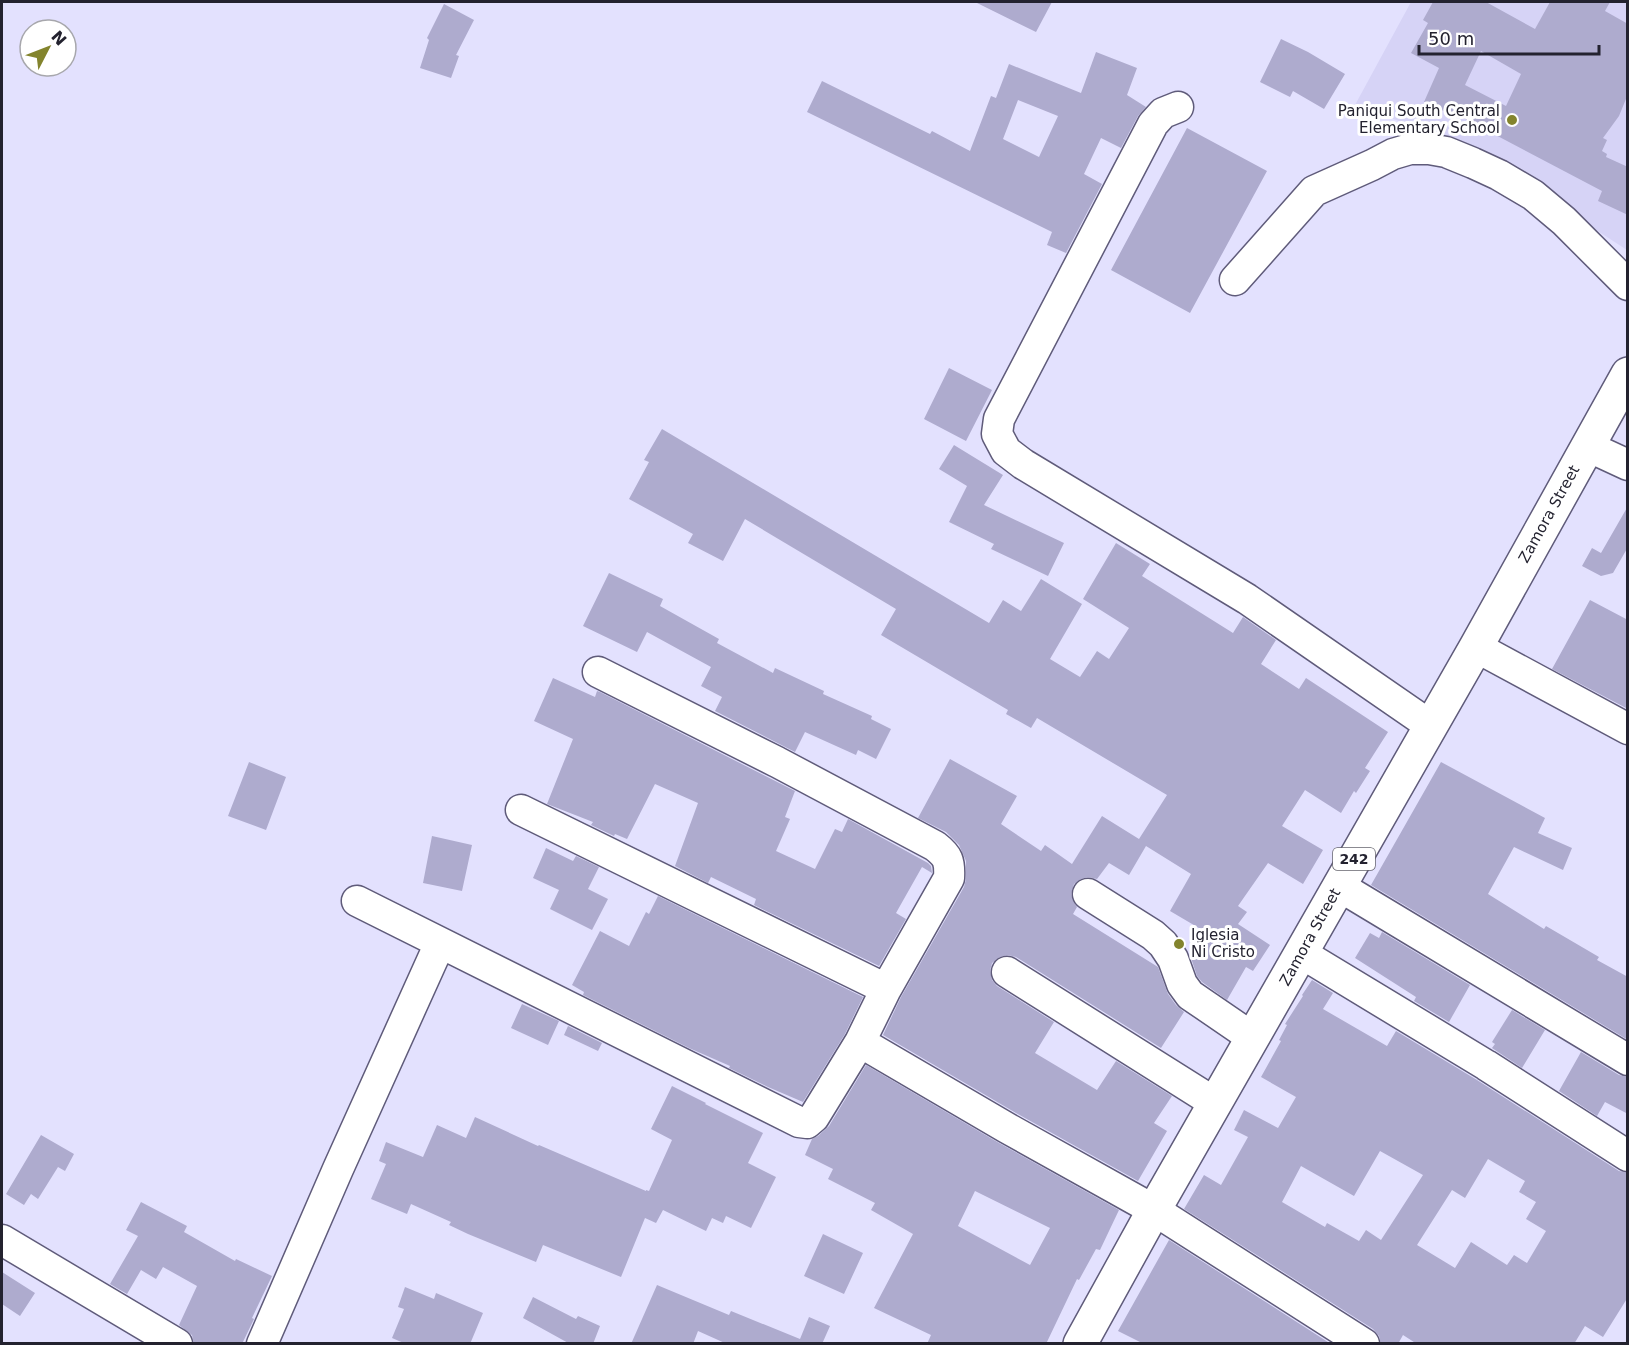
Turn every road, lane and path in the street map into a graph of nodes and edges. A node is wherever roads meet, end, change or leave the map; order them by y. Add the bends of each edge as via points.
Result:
1 (1178, 107) dead end
2 (1236, 280) dead end
3 (1628, 285) edge
4 (1628, 374) edge
5 (1587, 446) junction
6 (1628, 465) edge
7 (1476, 647) junction
8 (598, 672) dead end
9 (1431, 726) junction
10 (1628, 729) edge
11 (521, 810) dead end
12 (1339, 886) junction
13 (1088, 894) dead end
14 (357, 901) dead end
15 (440, 943) junction
16 (1301, 953) junction
17 (1007, 972) dead end
18 (886, 989) junction
19 (1253, 1038) junction
20 (860, 1042) junction
21 (1628, 1060) edge
22 (1215, 1104) junction
23 (1628, 1156) edge
24 (1154, 1210) junction
25 (2, 1240) edge
26 (1331, 1335) edge
27 (177, 1344) edge
28 (262, 1344) edge
29 (1080, 1344) edge
30 (1364, 1344) edge

1 - 9 street via 1162,113 1153,124 999,419 997,435 1006,451 1023,464 1247,599
2 - 3 street via 1314,191 1392,154 1429,149 1473,163 1533,195
4 - 5 main road, Zamora Street / 242
5 - 6 street
5 - 7 main road, Zamora Street / 242
7 - 9 main road, Zamora Street / 242
7 - 10 street
8 - 18 street via 777,762 943,853 950,864 949,878
9 - 12 main road, Zamora Street / 242
11 - 18 street
12 - 16 main road, Zamora Street / 242
12 - 21 street
13 - 19 street via 1153,935 1173,958 1190,995
14 - 15 street
15 - 20 street via 799,1122 807,1123 814,1117
15 - 28 street
16 - 19 main road, Zamora Street / 242
16 - 23 street
17 - 22 street
18 - 20 street
19 - 22 main road, Zamora Street / 242
20 - 24 street
22 - 24 main road, Zamora Street / 242
24 - 26 street
24 - 29 main road, Zamora Street / 242
25 - 27 street
26 - 30 street

